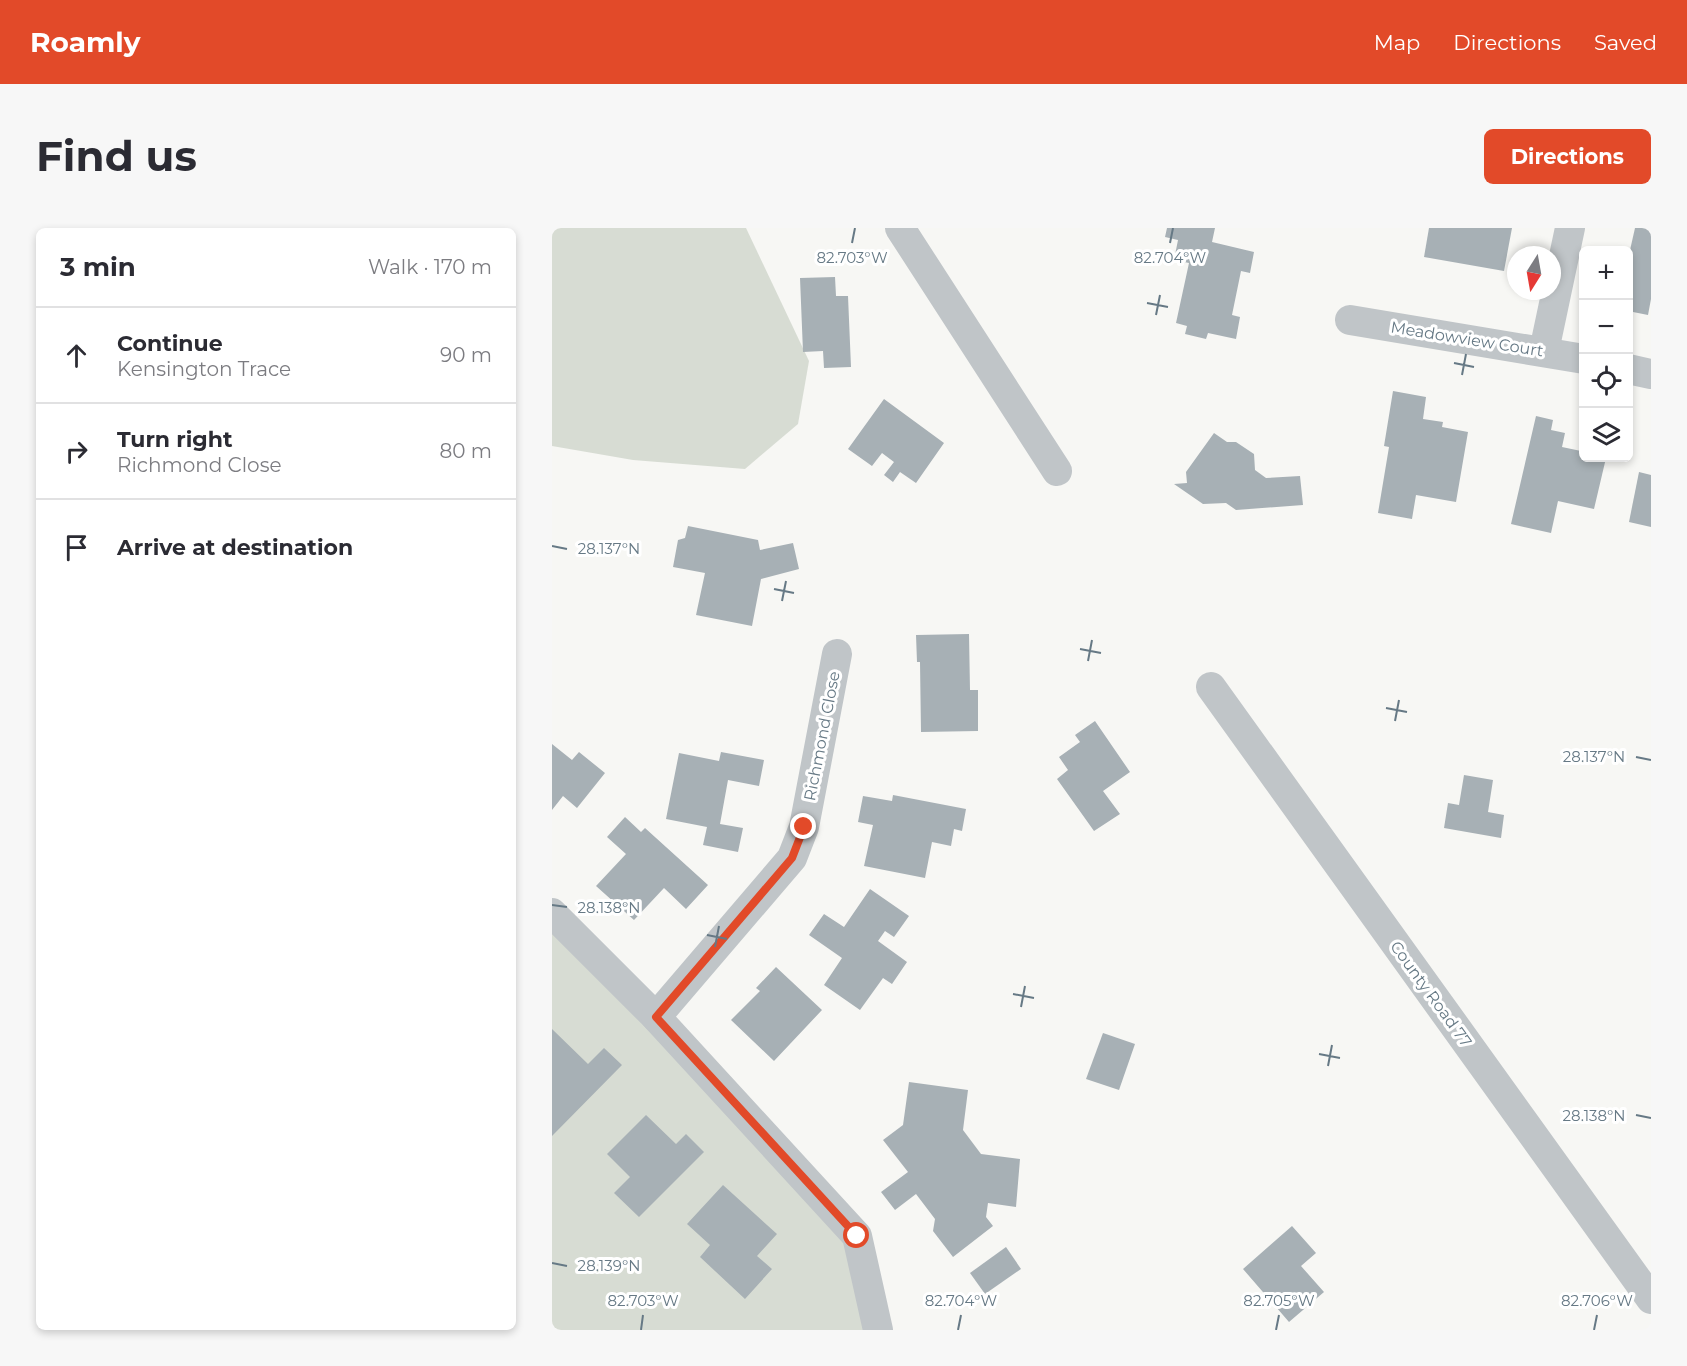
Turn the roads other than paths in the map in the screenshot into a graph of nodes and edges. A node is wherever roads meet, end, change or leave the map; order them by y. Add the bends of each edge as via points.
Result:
1 (900, 228) edge
2 (1570, 228) edge
3 (1350, 320) dead end
4 (1544, 351) junction
5 (1579, 358) edge
6 (1633, 370) edge
7 (1651, 374) edge
8 (1057, 471) dead end
9 (837, 654) dead end
10 (1211, 687) dead end
11 (552, 913) edge
12 (656, 1017) junction
13 (1651, 1299) edge
14 (878, 1330) edge

1 - 8 street
2 - 4 street
3 - 4 street, Meadowview Court
4 - 5 street, Meadowview Court
6 - 7 street
9 - 12 street, Richmond Close via 804,827 792,858
10 - 13 street, County Road 77
11 - 12 street
12 - 14 street via 857,1236

